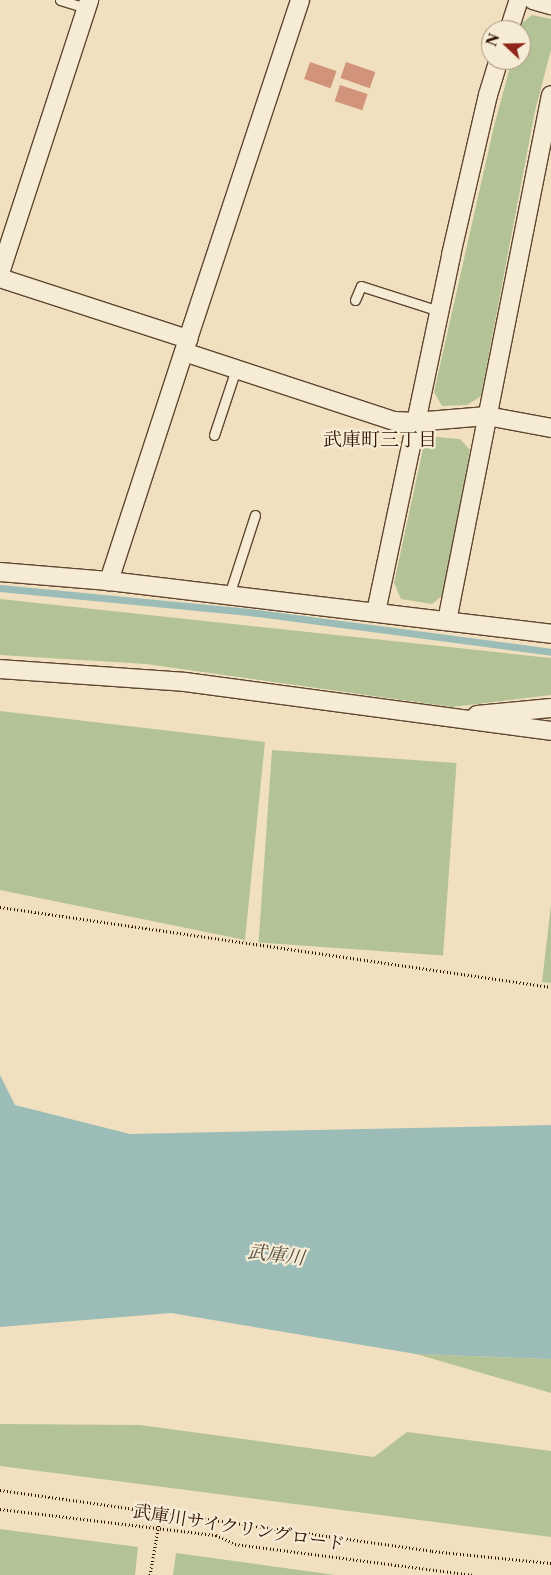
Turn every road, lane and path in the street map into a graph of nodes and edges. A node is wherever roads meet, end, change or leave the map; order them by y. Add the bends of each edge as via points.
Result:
1 (60, 0) edge
2 (300, 0) edge
3 (519, 0) edge
4 (533, 0) edge
5 (88, 4) edge
6 (551, 5) edge
7 (512, 20) edge
8 (496, 70) edge
9 (551, 95) edge
10 (0, 273) edge
11 (0, 278) edge
12 (355, 300) dead end
13 (439, 311) junction
14 (186, 345) junction
15 (236, 369) junction
16 (487, 416) junction
17 (415, 422) junction
18 (551, 428) edge
19 (214, 435) dead end
20 (255, 515) dead end
21 (0, 572) edge
22 (110, 581) junction
23 (229, 594) junction
24 (376, 612) junction
25 (447, 621) junction
26 (551, 634) edge
27 (0, 669) edge
28 (551, 708) edge
29 (453, 718) junction
30 (551, 731) edge
31 (0, 907) edge
32 (551, 987) edge
33 (0, 1490) edge
34 (0, 1509) edge
35 (160, 1512) junction
36 (158, 1528) junction
37 (551, 1563) edge
38 (150, 1575) edge
39 (473, 1575) edge

1 - 5 lane
2 - 14 street
3 - 7 street
4 - 6 street
5 - 10 street
8 - 13 street
9 - 16 street
11 - 14 street
12 - 13 lane via 361,286
13 - 17 street
14 - 15 street
14 - 22 street
15 - 17 street via 394,421
15 - 19 lane
16 - 17 street
16 - 18 street
16 - 25 street
17 - 24 street
20 - 23 lane
21 - 22 street
22 - 23 street
23 - 24 street
24 - 25 street
25 - 26 street
27 - 29 street via 185,682
28 - 29 street
29 - 30 street
31 - 32 path
33 - 35 path
34 - 36 path, 武庫川サイクリングロード
35 - 36 path
35 - 37 path via 432,1551
36 - 38 path
36 - 39 path, 武庫川サイクリングロード via 216,1536 235,1544

